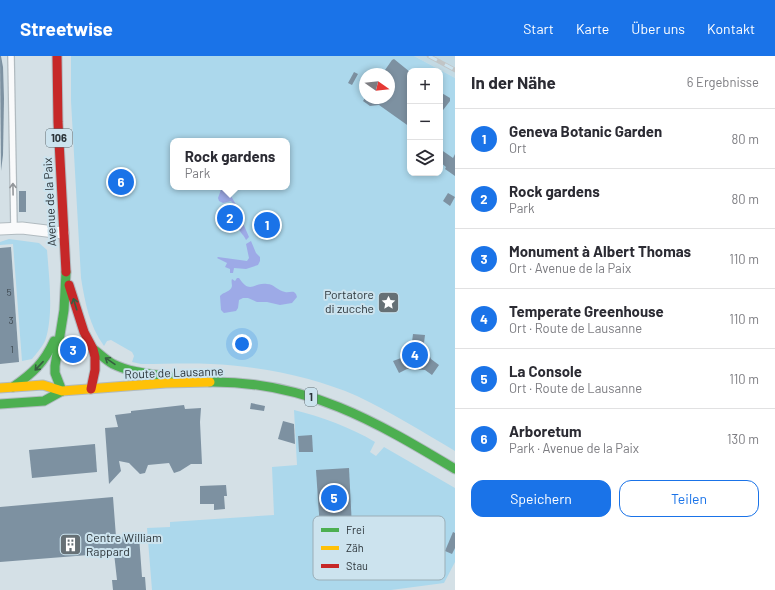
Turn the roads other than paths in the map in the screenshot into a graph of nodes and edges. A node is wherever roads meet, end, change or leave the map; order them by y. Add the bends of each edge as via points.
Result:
1 (11, 56) edge
2 (57, 56) edge
3 (14, 228) junction
4 (0, 229) edge
5 (63, 233) junction
6 (66, 276) junction
7 (62, 320) junction
8 (84, 332) junction
9 (59, 340) junction
10 (93, 349) junction
11 (202, 382) junction
12 (13, 387) junction
13 (0, 388) edge
14 (91, 389) junction
15 (62, 391) junction
16 (0, 404) edge
17 (455, 469) edge

3 -> 1 lane
2 - 5 main road, Avenue de la Paix / 106
3 - 4 street
3 - 5 street
5 - 6 main road, Avenue de la Paix / 106
6 - 7 main road, Avenue de la Paix / 106
8 -> 6 main road, Avenue de la Paix / 106
7 - 9 main road, Avenue de la Paix / 106
7 -> 12 main road via 48,356 38,369
8 - 9 main road
8 - 10 main road, Avenue de la Paix / 106
9 - 15 main road, Avenue de la Paix / 106 via 55,369
11 -> 10 main road via 123,368 111,363
10 - 14 main road, Avenue de la Paix / 106 via 95,370
11 - 14 main road, Route de Lausanne / 1
11 - 17 main road, Route de Lausanne / 1 via 256,385 327,402 363,416
12 - 13 main road
12 - 15 main road via 43,385
14 - 15 main road, 1
15 - 16 main road via 44,401

